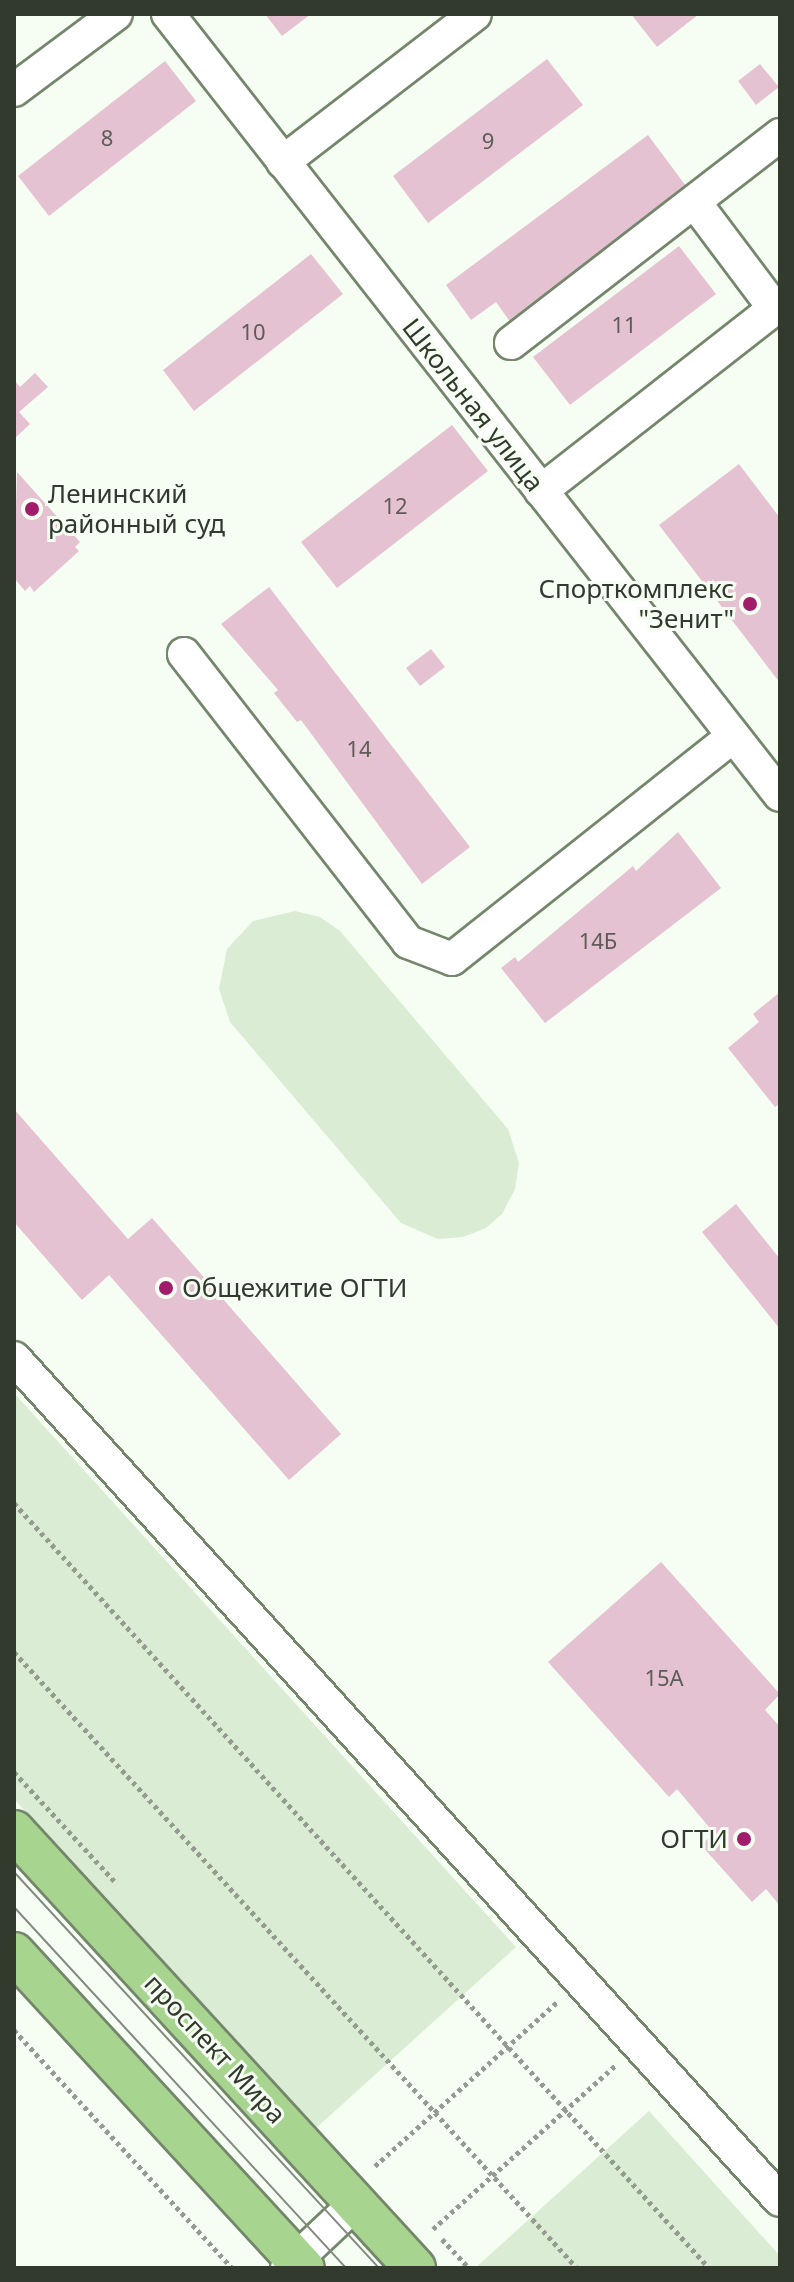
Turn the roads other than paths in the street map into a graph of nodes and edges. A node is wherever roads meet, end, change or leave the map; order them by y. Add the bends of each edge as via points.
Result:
1 (116, 14) edge
2 (168, 14) edge
3 (475, 14) edge
4 (19, 75) edge
5 (780, 135) edge
6 (283, 162) junction
7 (696, 204) junction
8 (777, 306) edge
9 (511, 343) dead end
10 (541, 491) junction
11 (184, 654) dead end
12 (733, 736) junction
13 (780, 795) edge
14 (14, 1358) edge
15 (14, 1831) edge
16 (14, 1953) edge
17 (780, 2200) edge
18 (356, 2203) junction
19 (295, 2265) edge
20 (415, 2268) edge

1 - 4 street
2 - 6 street, Школьная улица
3 - 6 street
5 - 7 street
6 - 10 street, Школьная улица
7 - 8 street
7 - 9 street
8 - 10 street
10 - 12 street, Школьная улица
11 - 12 street via 408,942 452,959
12 - 13 street, Школьная улица
14 - 17 street
15 - 18 main road, проспект Мира
16 - 19 main road
18 - 19 street
18 - 20 main road, проспект Мира

